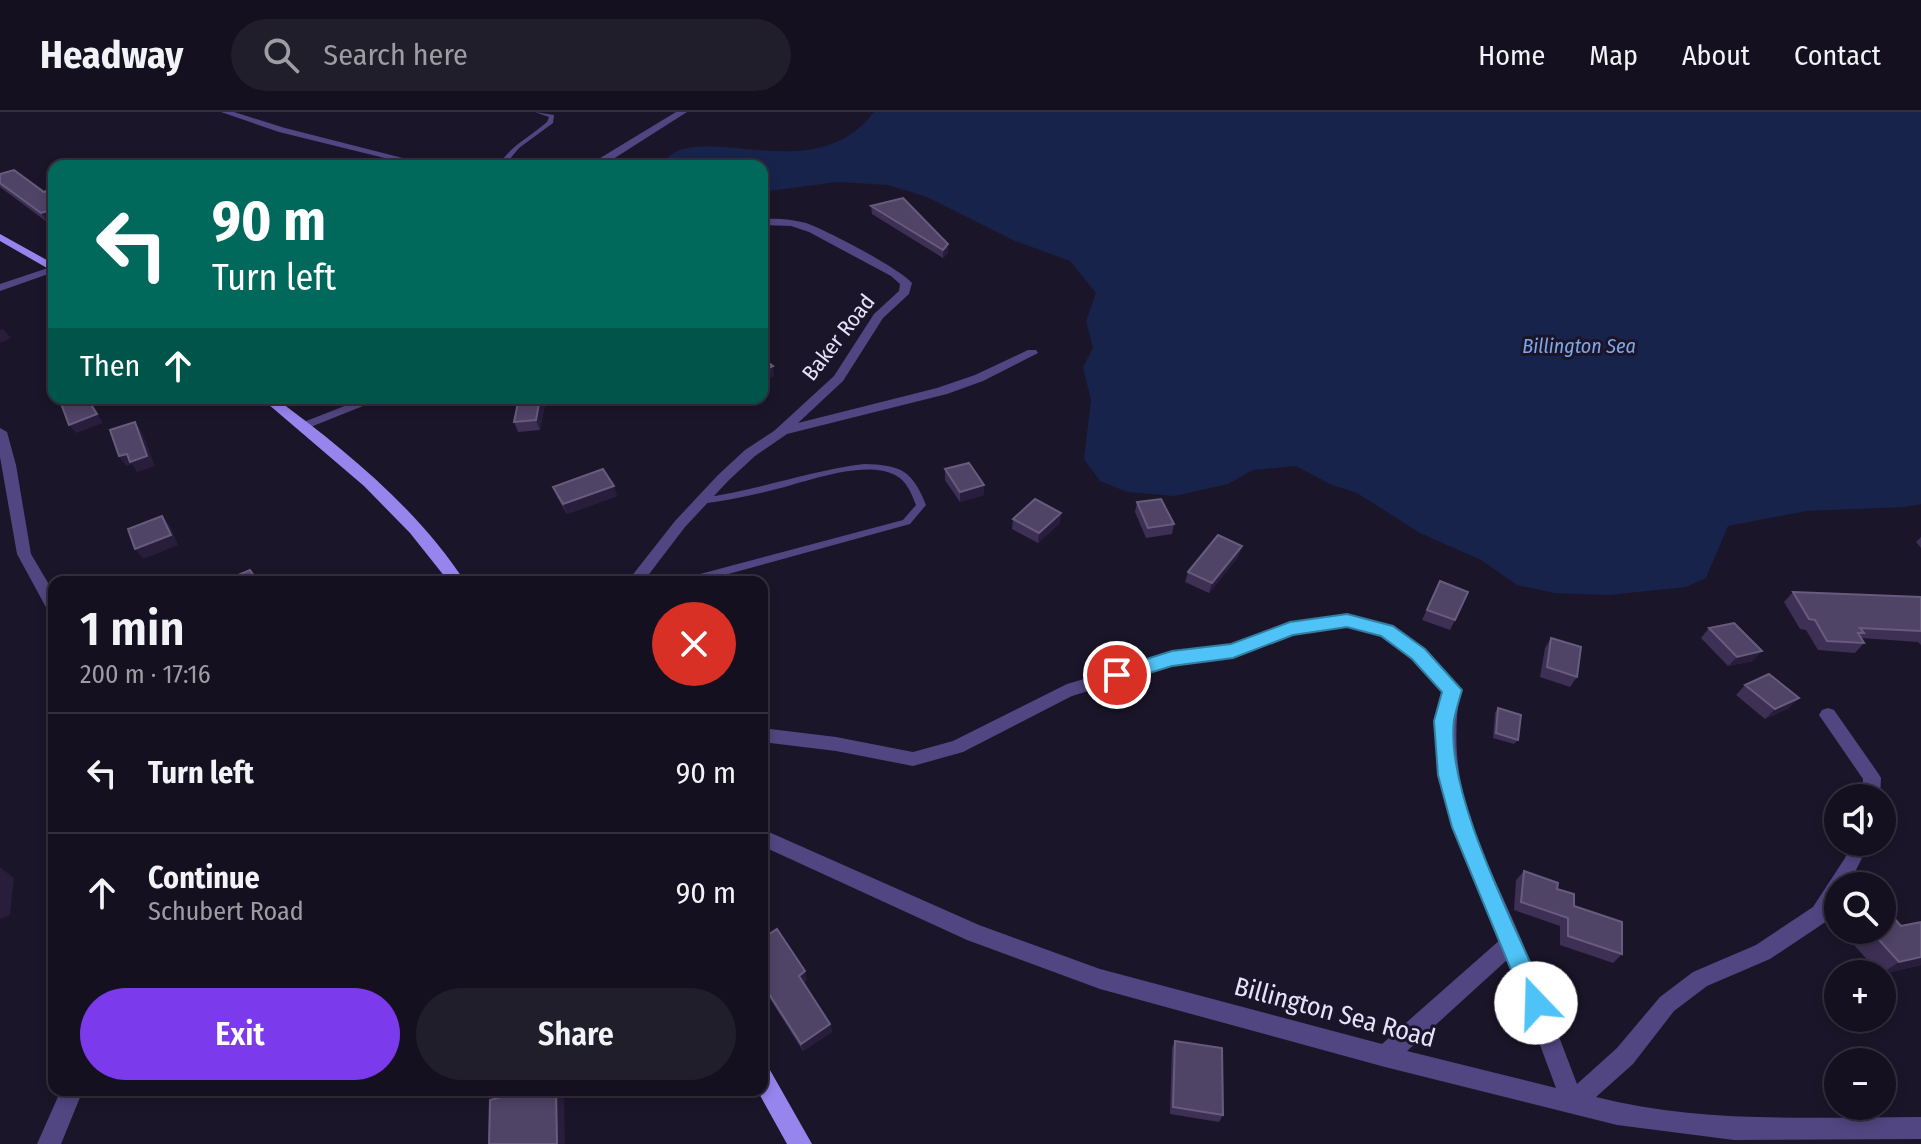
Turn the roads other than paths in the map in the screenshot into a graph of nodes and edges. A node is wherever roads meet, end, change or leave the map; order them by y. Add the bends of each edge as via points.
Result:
1 (225, 112) edge
2 (538, 112) edge
3 (683, 112) edge
4 (405, 160) edge
5 (504, 160) edge
6 (606, 160) edge
7 (768, 222) edge
8 (0, 237) edge
9 (48, 266) edge
10 (48, 271) edge
11 (0, 288) edge
12 (1032, 353) dead end
13 (275, 404) edge
14 (361, 404) edge
15 (303, 425) junction
16 (0, 432) edge
17 (779, 434) junction
18 (700, 501) junction
19 (453, 576) edge
20 (640, 576) edge
21 (707, 576) edge
22 (48, 596) edge
23 (1828, 715) dead end
24 (768, 736) edge
25 (1872, 784) edge
26 (768, 840) edge
27 (1855, 856) edge
28 (1512, 942) junction
29 (1385, 1056) junction
30 (768, 1088) edge
31 (69, 1096) edge
32 (1573, 1103) junction
33 (1921, 1128) edge
34 (49, 1144) edge
35 (800, 1144) edge

1 - 4 street
2 - 5 lane via 552,116 550,123
3 - 6 street
7 - 17 street, Baker Road via 822,231 906,283 905,292 878,316 839,378
8 - 9 main road
10 - 11 street
12 - 17 street via 942,391
13 - 15 main road
14 - 15 street
15 - 19 main road via 371,481
16 - 22 street via 24,554
17 - 18 street, Baker Road via 750,453
18 - 20 street, Baker Road
18 - 21 lane via 873,465 897,472 918,491 921,505 906,522
23 - 25 street
24 - 28 street via 913,759 957,747 1067,691 1172,659 1233,651 1290,628 1347,621 1387,631 1419,654 1452,690 1444,721 1448,775 1462,827
26 - 29 street, Billington Sea Road via 974,933 1100,979
27 - 32 street via 1820,914 1763,952 1700,979 1667,1004 1625,1056
28 - 29 street
28 - 32 street
29 - 32 street, Billington Sea Road
30 - 35 main road
31 - 34 street
32 - 33 street, Billington Sea Road via 1734,1129

